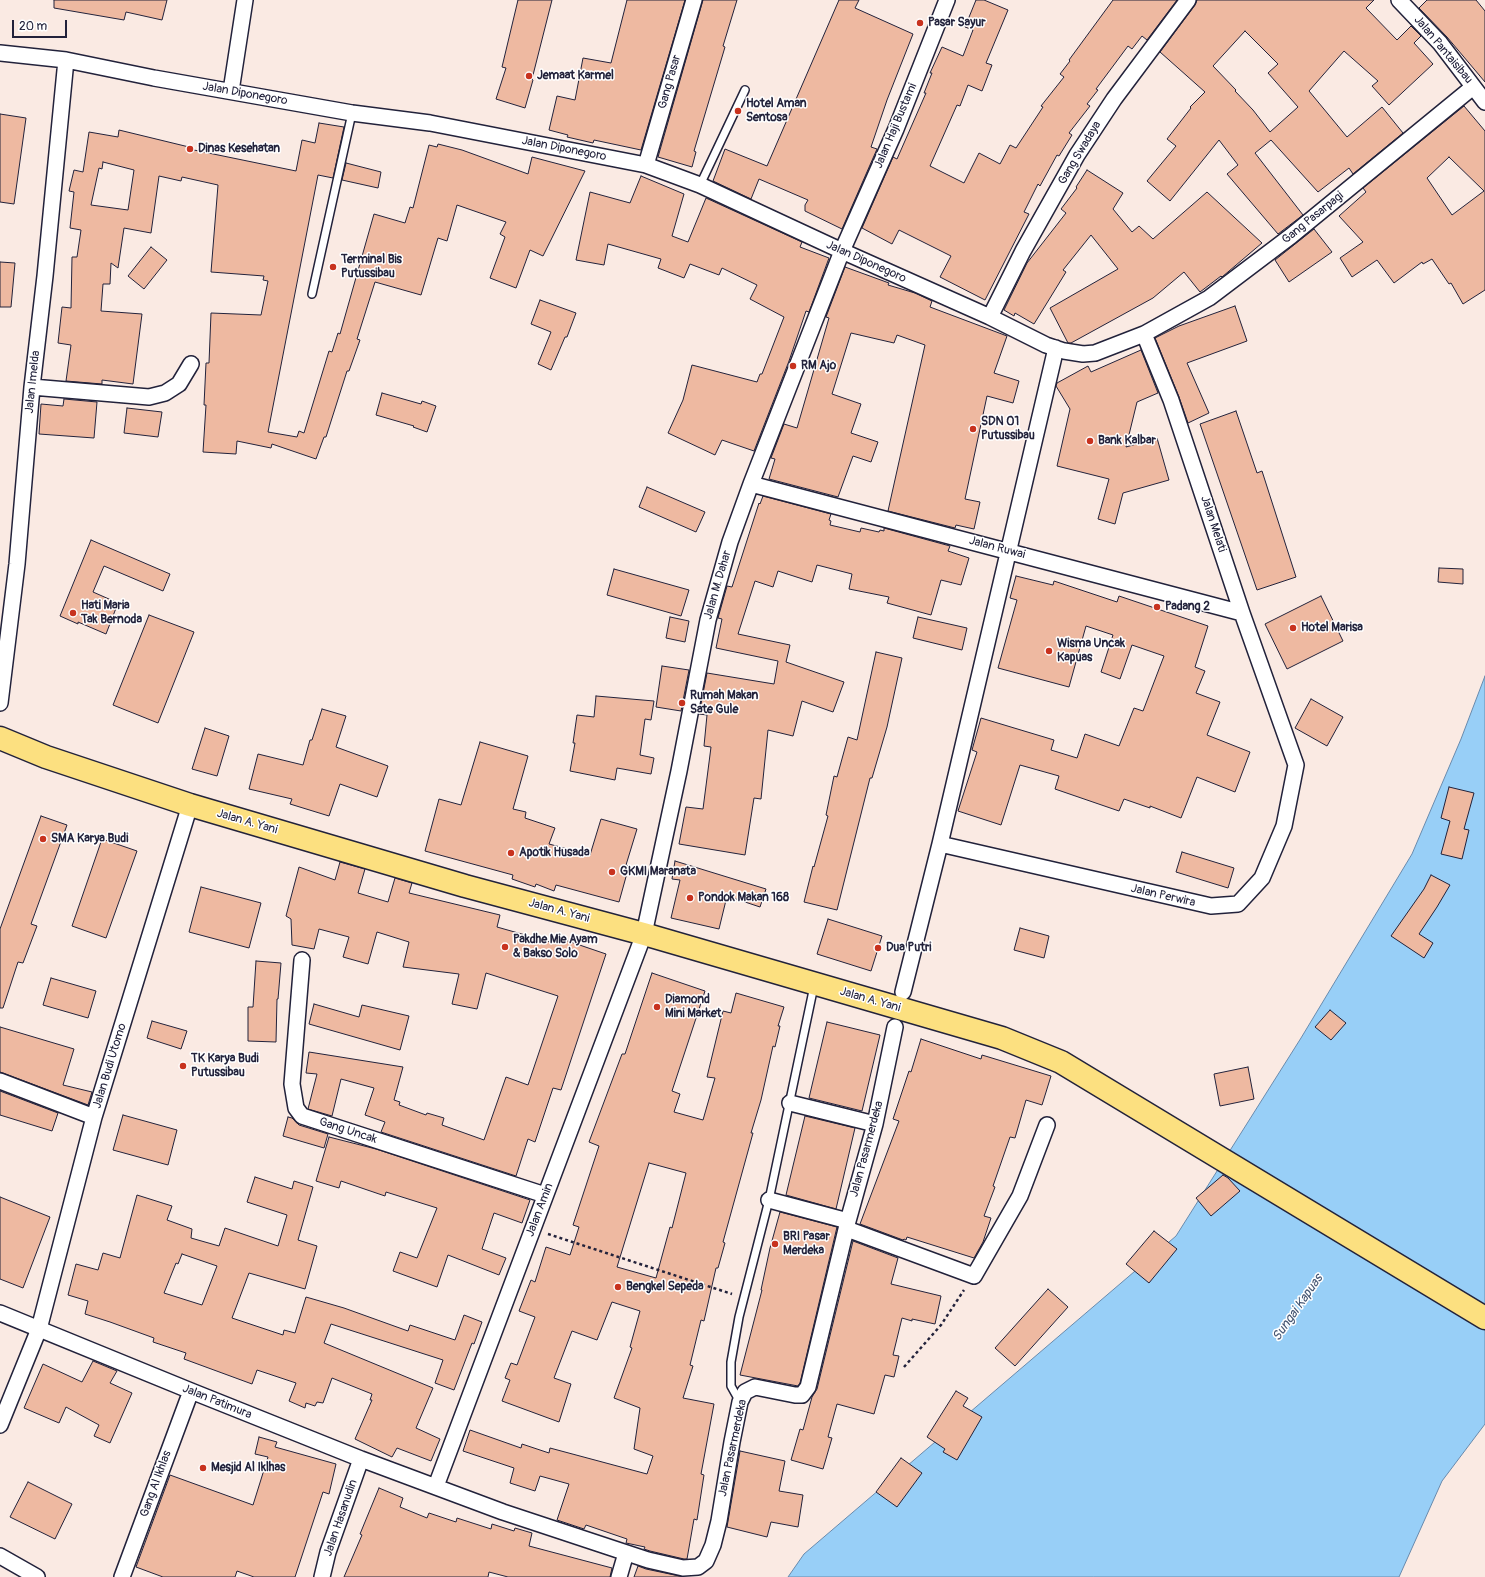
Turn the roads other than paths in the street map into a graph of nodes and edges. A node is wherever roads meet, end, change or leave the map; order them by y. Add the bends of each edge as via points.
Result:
1 (245, 0) edge
2 (694, 0) edge
3 (947, 0) edge
4 (1188, 0) edge
5 (1399, 0) edge
6 (0, 53) edge
7 (66, 60) junction
8 (1473, 87) junction
9 (746, 90) dead end
10 (231, 91) junction
11 (1485, 102) edge
12 (352, 113) junction
13 (646, 165) junction
14 (700, 185) junction
15 (842, 251) junction
16 (312, 294) dead end
17 (990, 317) junction
18 (1144, 334) junction
19 (1056, 348) junction
20 (191, 364) dead end
21 (32, 387) junction
22 (751, 484) junction
23 (1009, 552) junction
24 (1242, 613) junction
25 (0, 703) edge
26 (0, 738) edge
27 (1296, 765) joint
28 (190, 805) junction
29 (940, 844) junction
30 (644, 934) junction
31 (302, 960) dead end
32 (814, 984) junction
33 (903, 992) dead end
34 (895, 1027) dead end
35 (0, 1081) edge
36 (790, 1103) junction
37 (94, 1117) junction
38 (875, 1124) junction
39 (1047, 1125) dead end
40 (545, 1195) junction
41 (769, 1200) junction
42 (847, 1225) junction
43 (0, 1313) edge
44 (1485, 1318) edge
45 (39, 1330) junction
46 (191, 1392) junction
47 (740, 1402) junction
48 (0, 1426) edge
49 (361, 1459) junction
50 (436, 1486) junction
51 (626, 1553) junction
52 (0, 1556) edge
53 (37, 1577) edge
54 (122, 1577) edge
55 (322, 1577) edge
56 (619, 1577) edge

1 - 10 street
2 - 13 street, Gang Pasar
3 - 15 street, Jalan Haji Bustami via 896,129
4 - 17 street, Gang Swadaya via 1114,99 1077,155 1023,251
5 - 8 street, Jalan Pantaisibau via 1440,43
6 - 7 street, Jalan Diponegoro
7 - 10 street, Jalan Diponegoro
7 - 21 street, Jalan Imelda
8 - 11 street, Jalan Pantaisibau
8 - 18 street, Gang Pasarpagi via 1297,231 1216,293
9 - 14 lane
10 - 12 street, Jalan Diponegoro
12 - 13 street, Jalan Diponegoro via 430,123
12 - 16 lane
13 - 14 street, Jalan Diponegoro
14 - 15 street, Jalan Diponegoro
15 - 17 street, Jalan Diponegoro
15 - 22 street, Jalan M. Dahar
17 - 19 street, Jalan Diponegoro
18 - 19 street, Jalan Diponegoro via 1095,353 1076,353
18 - 24 street, Jalan Melati via 1171,400
19 - 23 street
20 - 21 street via 179,384 165,393 149,397
21 - 25 street, Jalan Imelda via 17,564
22 - 23 street, Jalan Ruwai
22 - 30 street, Jalan M. Dahar via 730,542 708,620
23 - 24 street, Jalan Ruwai
23 - 29 street
24 - 27 street, Jalan Melati
26 - 28 highway, Jalan A. Yani via 46,757
27 - 29 street, Jalan Perwira via 1284,826 1262,878 1238,904 1211,906 1191,902
28 - 30 highway, Jalan A. Yani via 465,886
28 - 37 street, Jalan Budi Utomo
29 - 33 street
30 - 32 highway, Jalan A. Yani
30 - 40 street, Jalan Amin
31 - 40 street, Gang Uncak via 292,1084 296,1108 302,1116
32 - 36 lane
32 - 44 highway, Jalan A. Yani via 1002,1038 1061,1062
34 - 38 street, Jalan Pasarmerdeka
35 - 37 street
36 - 38 street
36 - 41 lane
37 - 45 street, Jalan Budi Utomo
38 - 42 street, Jalan Pasarmerdeka
39 - 42 street via 1020,1196 974,1276
40 - 50 street, Jalan Amin
41 - 42 street
41 - 47 lane via 743,1298 731,1362 731,1386
42 - 47 street, Jalan Pasarmerdeka via 808,1387 802,1395 795,1396 755,1387 746,1392
43 - 45 street, Jalan Patimura
45 - 46 street, Jalan Patimura
45 - 48 street, Jalan Budi Utomo
46 - 49 street, Jalan Patimura
46 - 54 street, Gang Al Ikhlas
47 - 51 street, Jalan Pasarmerdeka via 719,1521 706,1562 698,1567 683,1568
49 - 50 street, Jalan Patimura
49 - 55 street, Jalan Hasanudin via 328,1552
50 - 51 street, Jalan Pasarmerdeka via 503,1512
51 - 56 street
52 - 53 street

